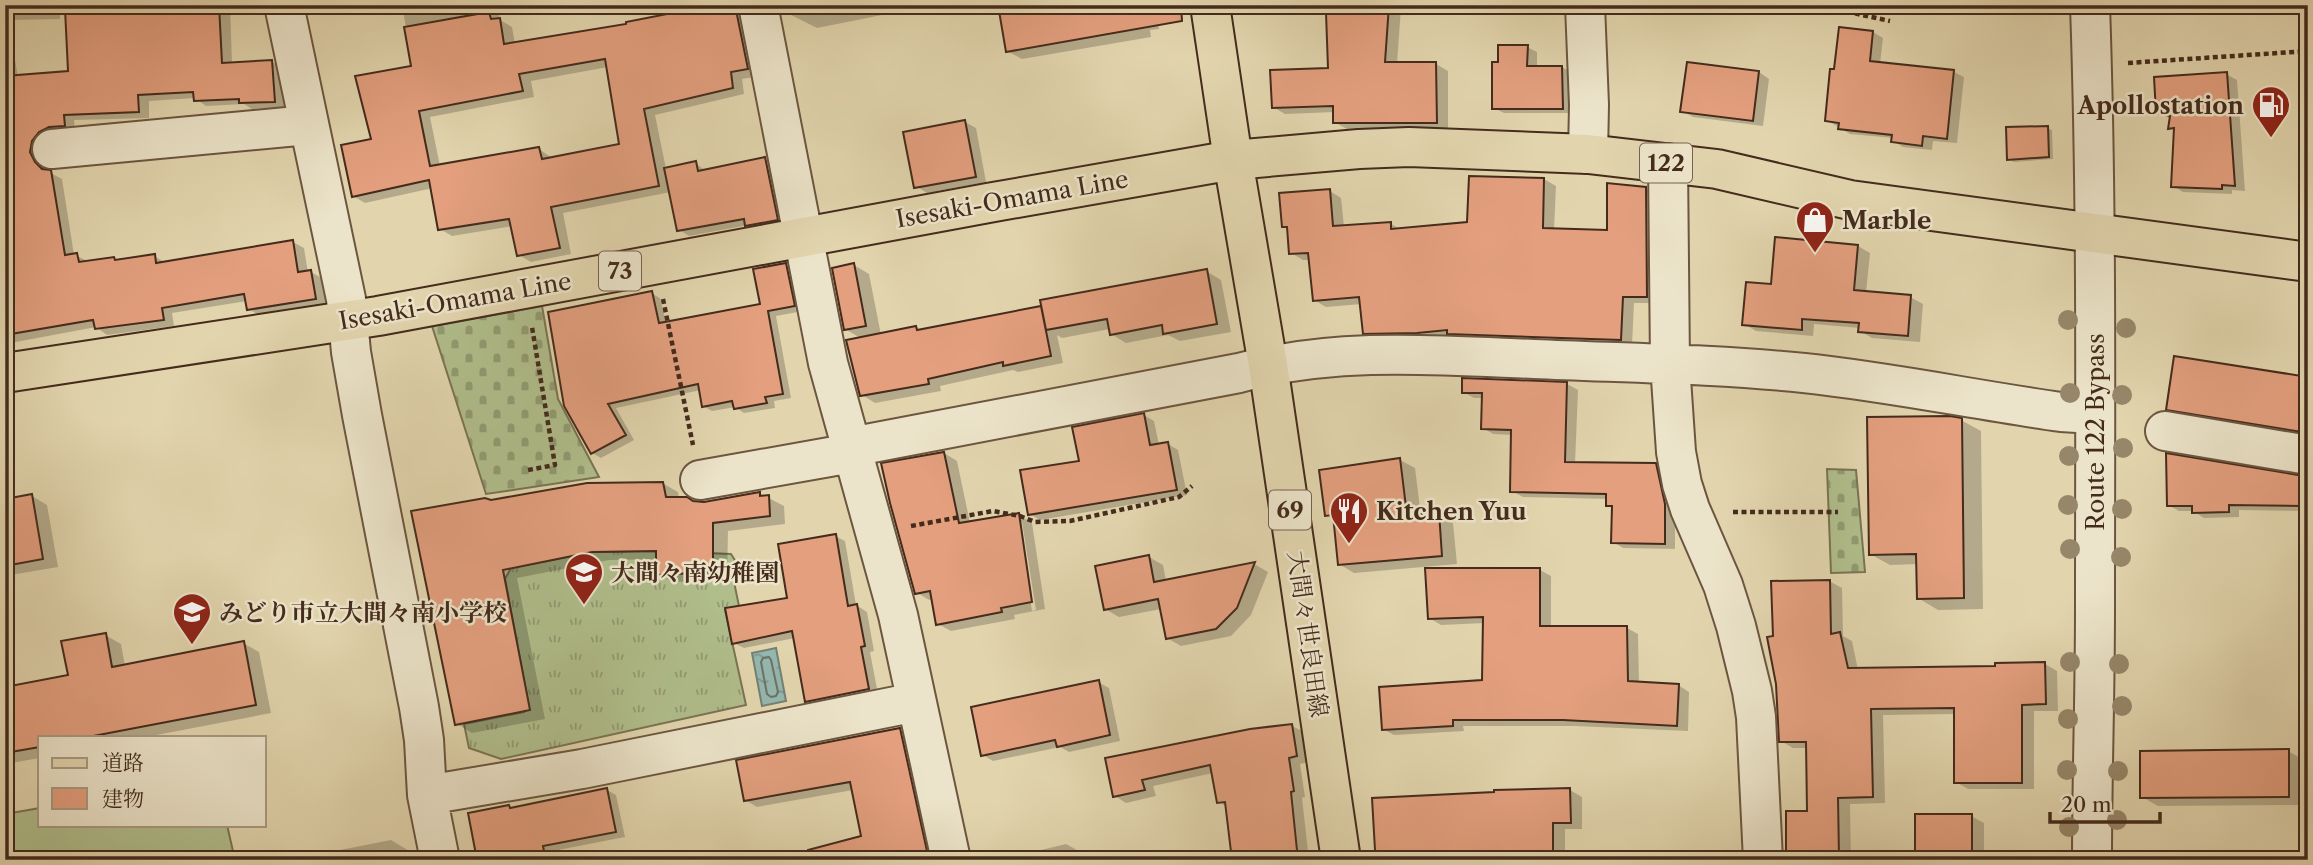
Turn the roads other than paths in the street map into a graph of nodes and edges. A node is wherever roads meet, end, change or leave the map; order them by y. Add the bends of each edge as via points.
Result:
1 (284, 5) edge
2 (758, 5) edge
3 (1210, 5) edge
4 (1585, 5) edge
5 (2090, 5) edge
6 (308, 125) junction
7 (52, 149) dead end
8 (1588, 154) junction
9 (1233, 160) junction
10 (1668, 163) junction
11 (2095, 233) junction
12 (803, 237) junction
13 (2308, 262) edge
14 (349, 320) junction
15 (1670, 364) junction
16 (1268, 365) junction
17 (5, 373) edge
18 (2094, 414) junction
19 (2165, 431) dead end
20 (852, 450) junction
21 (2308, 455) edge
22 (700, 480) road end
23 (916, 702) junction
24 (427, 795) junction
25 (440, 860) edge
26 (951, 860) edge
27 (1341, 860) edge
28 (1763, 860) edge
29 (2092, 860) edge

1 - 6 street
2 - 12 street
3 - 9 main road, 大間々世良田線
4 - 8 street
5 - 11 street, Route 122 Bypass
6 - 7 street
6 - 14 street
8 - 9 main road, 122 via 1409,147
8 - 10 main road, 122
9 - 12 main road, Isesaki-Omama Line / 73
9 - 16 main road, 大間々世良田線 / 69
10 - 11 main road, 122 via 1717,169 1850,200
10 - 15 street
11 - 13 main road, 122
11 - 18 street, Route 122 Bypass
12 - 14 main road, Isesaki-Omama Line / 73
12 - 20 street via 828,363
14 - 17 main road, Isesaki-Omama Line / 73
14 - 24 street via 362,415 422,729
15 - 16 street via 1446,355 1336,356
15 - 18 street via 1808,373
15 - 28 street via 1682,484 1723,585 1752,691
16 - 20 street
16 - 27 main road, 大間々世良田線 / 69
18 - 29 street, Route 122 Bypass
19 - 21 street
20 - 22 street
20 - 23 street via 898,615
23 - 24 street
23 - 26 street
24 - 25 street

